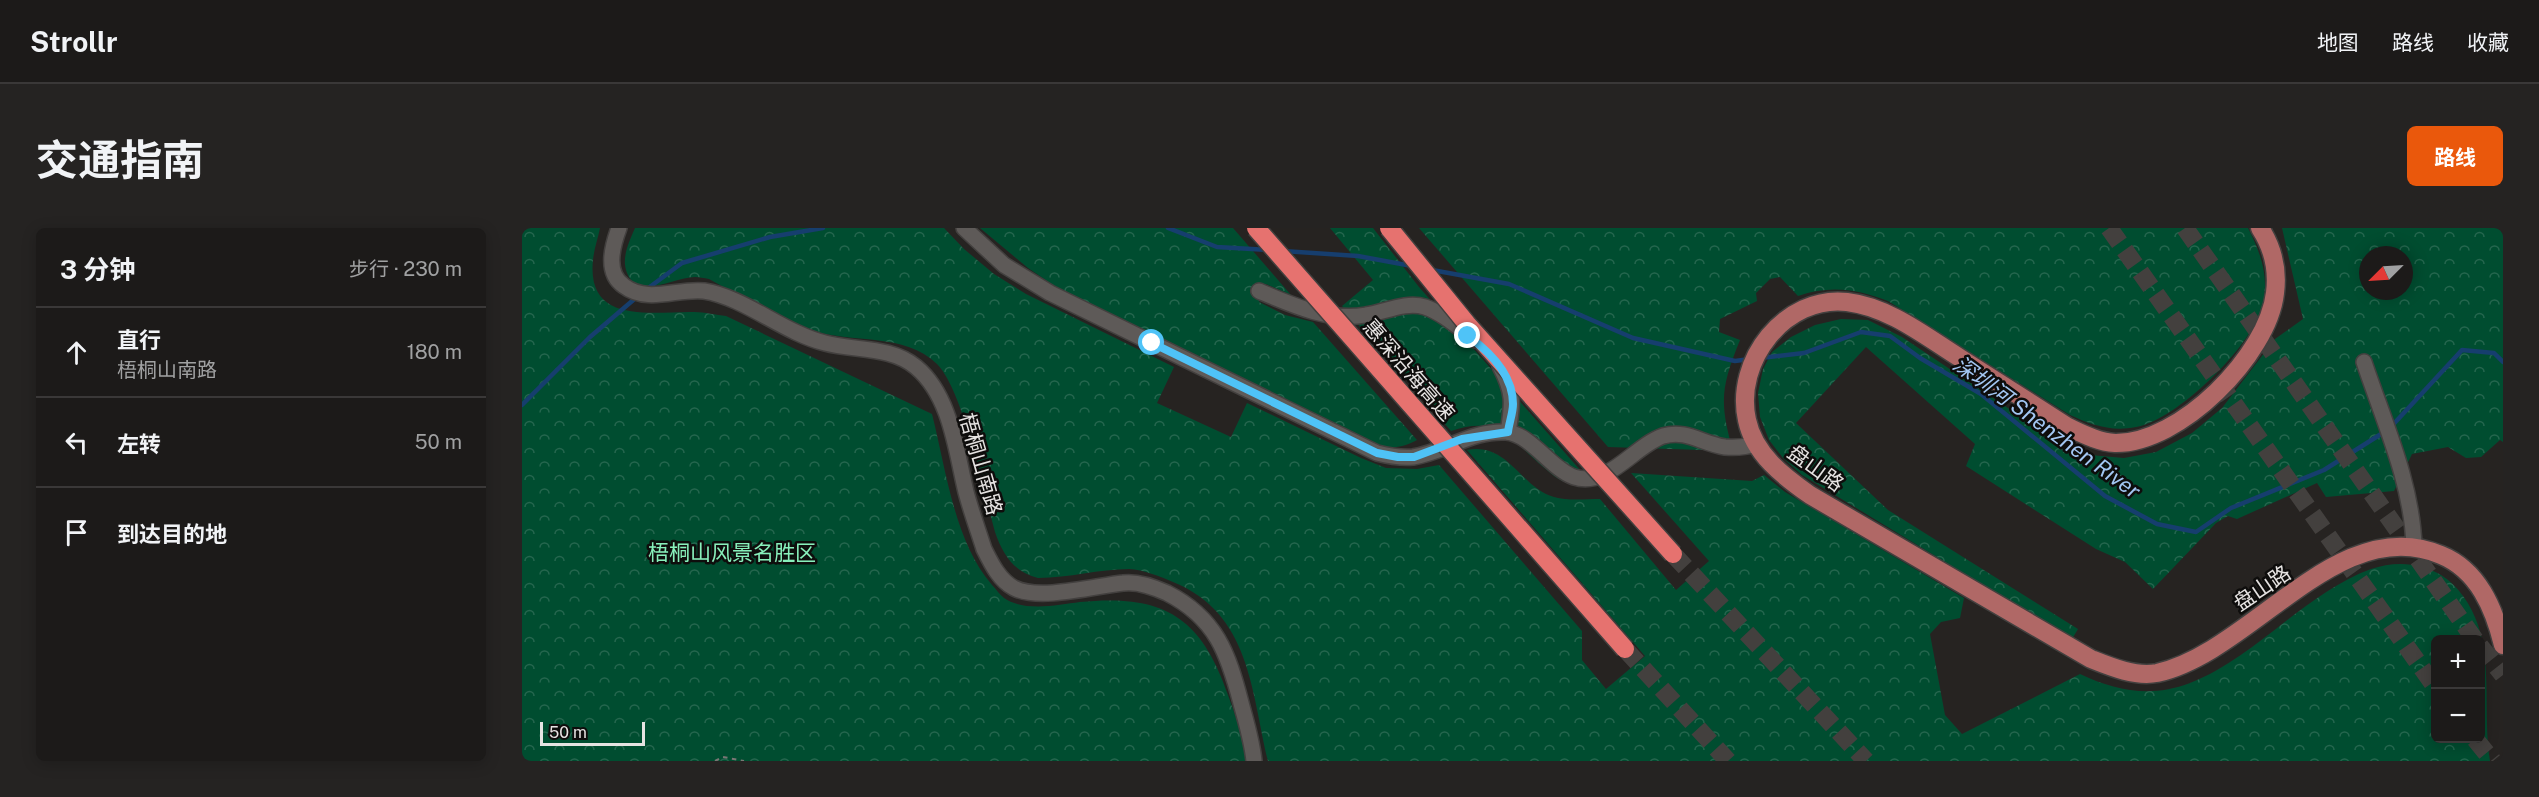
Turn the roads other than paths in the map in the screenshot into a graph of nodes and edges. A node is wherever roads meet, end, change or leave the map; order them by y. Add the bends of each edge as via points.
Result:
1 (619, 228) edge
2 (963, 228) edge
3 (1256, 228) edge
4 (1389, 228) edge
5 (2260, 228) edge
6 (1259, 291) dead end
7 (2364, 362) dead end
8 (1508, 432) junction
9 (1756, 444) junction
10 (2414, 546) junction
11 (1673, 554) tunnel mouth
12 (2503, 645) edge
13 (1625, 649) tunnel mouth
14 (1254, 761) edge

1 - 14 street, 梧桐山南路 via 611,267 617,280 634,292 650,295 703,291 805,337 887,353 916,367 928,379 945,413 978,531 992,566 1003,580 1014,588 1042,593 1127,582 1152,587 1179,599 1210,626 1232,666
2 - 8 street via 1004,265 1050,293 1377,453 1414,457 1462,439
3 - 13 highway, 惠深沿海高速, bridge
4 - 11 highway, bridge via 1467,324
5 - 9 main road, 盘山路 via 2273,254 2276,271 2275,294 2263,331 2246,357 2210,397 2172,426 2138,440 2092,439 1901,321 1868,306 1826,302 1808,307 1778,326 1759,349 1748,374 1744,398
6 - 8 street via 1301,309 1329,315 1364,316 1408,306 1424,307 1442,316 1497,361 1513,404
7 - 10 street via 2408,493
8 - 9 street via 1520,436 1573,477 1588,479 1602,475 1672,433 1690,434 1723,447
9 - 10 main road, 盘山路 via 1768,461 1810,495 2091,659 2134,673 2154,674 2174,668 2213,649 2360,552
10 - 12 main road, 盘山路 via 2449,558 2479,585 2498,623

